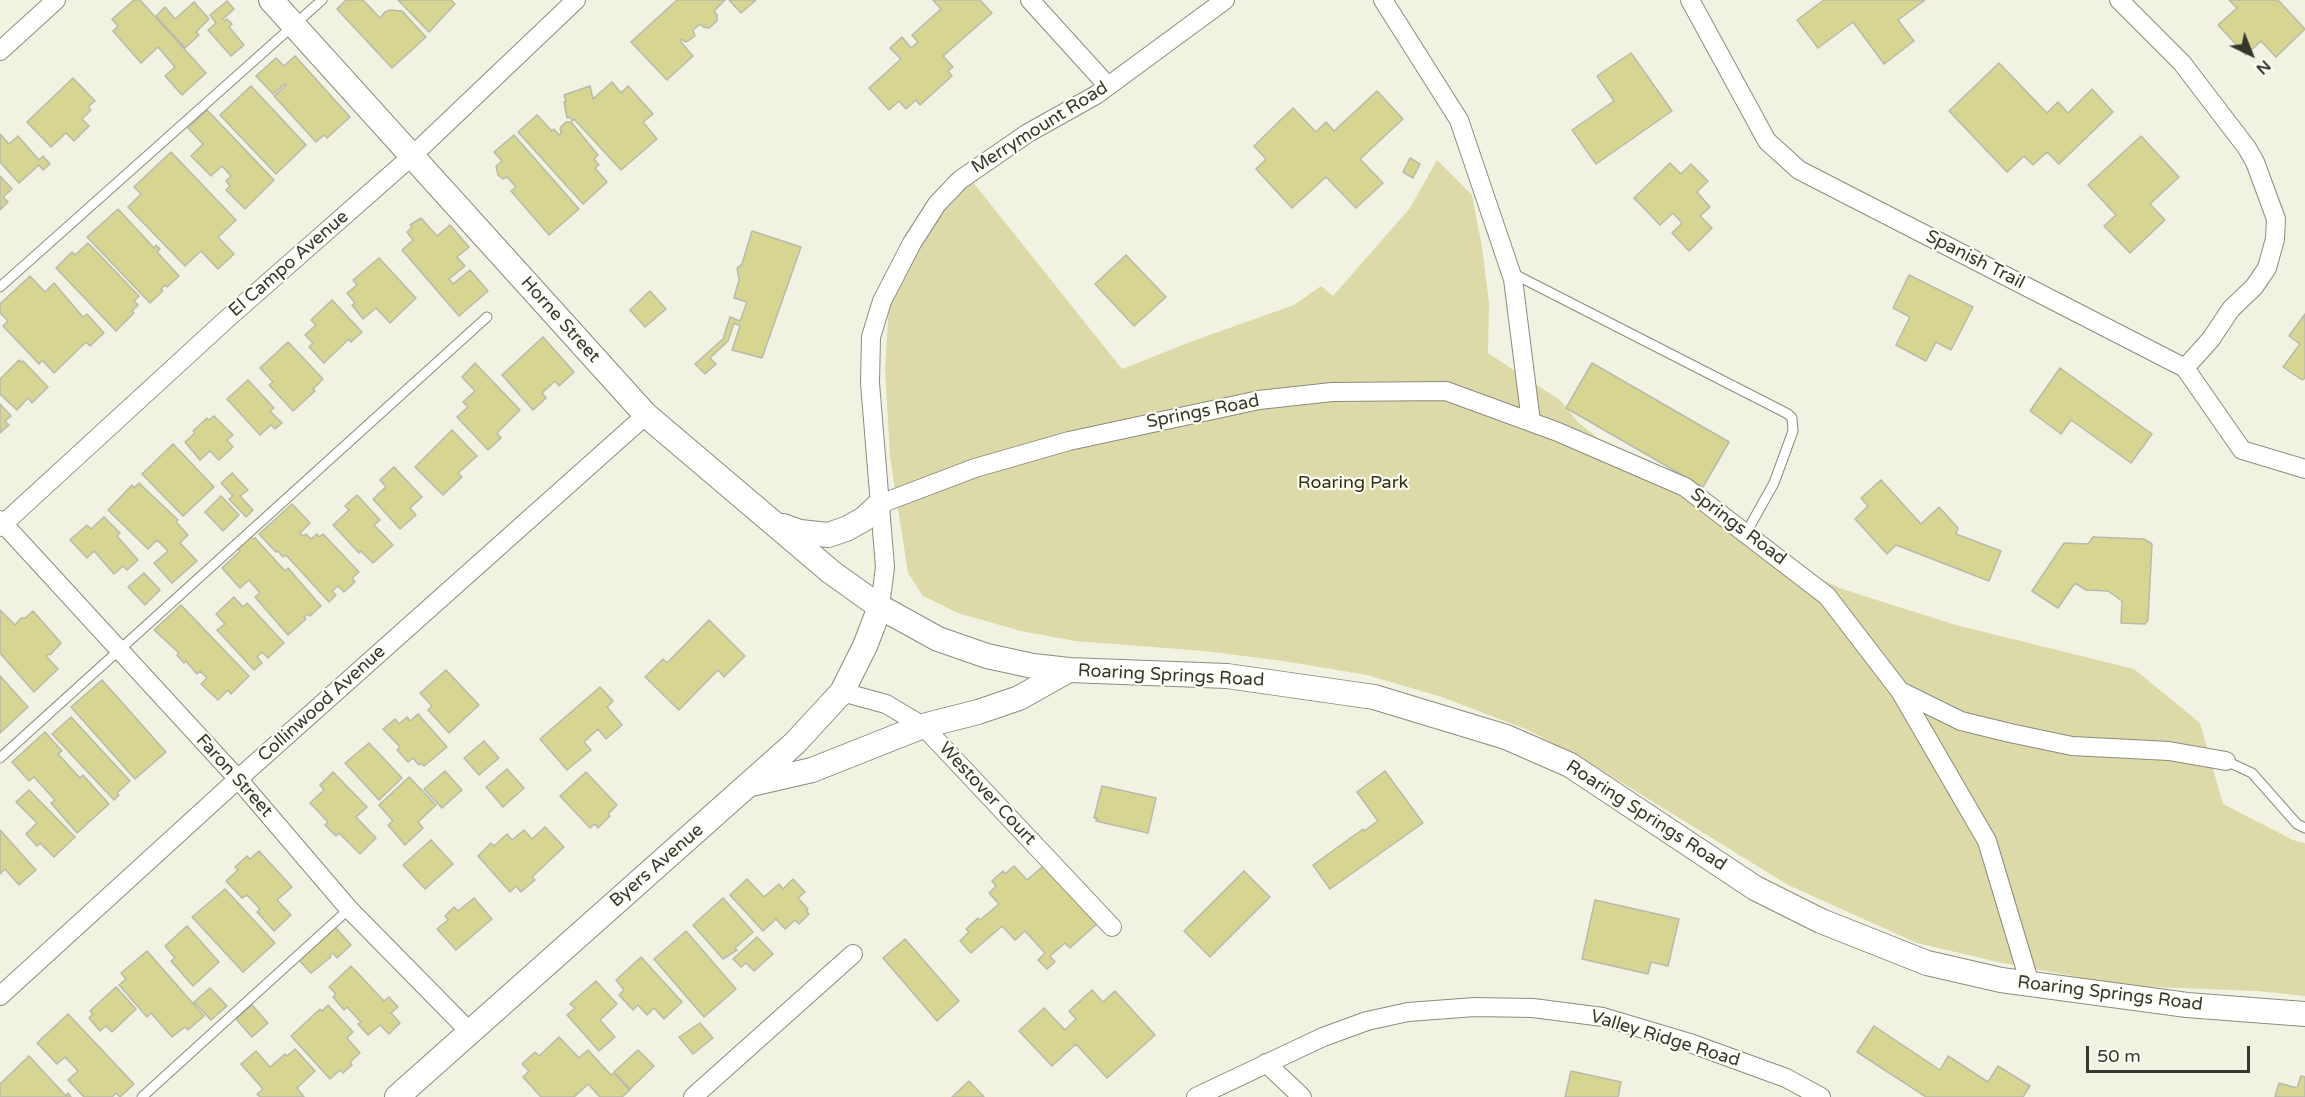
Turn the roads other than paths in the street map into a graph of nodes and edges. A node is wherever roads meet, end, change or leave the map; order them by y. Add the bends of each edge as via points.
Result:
1 (56, 0) edge
2 (271, 0) edge
3 (322, 0) edge
4 (576, 0) edge
5 (1030, 0) edge
6 (1225, 0) edge
7 (1383, 0) edge
8 (1690, 0) edge
9 (2120, 0) edge
10 (295, 26) junction
11 (0, 51) edge
12 (1108, 86) junction
13 (412, 156) junction
14 (1510, 272) junction
15 (0, 287) edge
16 (487, 317) dead end
17 (2185, 368) junction
18 (646, 415) junction
19 (1531, 422) junction
20 (2305, 469) edge
21 (880, 504) junction
22 (1, 523) edge
23 (777, 525) junction
24 (1746, 533) junction
25 (880, 607) junction
26 (119, 650) junction
27 (1069, 670) junction
28 (1900, 690) junction
29 (842, 692) junction
30 (923, 726) junction
31 (0, 758) edge
32 (2226, 761) joint
33 (238, 779) junction
34 (749, 785) junction
35 (2305, 828) edge
36 (349, 909) junction
37 (1112, 927) dead end
38 (852, 954) dead end
39 (2030, 984) junction
40 (0, 996) edge
41 (2305, 1014) edge
42 (469, 1031) junction
43 (1266, 1063) junction
44 (142, 1097) edge
45 (397, 1097) edge
46 (693, 1097) edge
47 (1196, 1097) edge
48 (1302, 1097) edge
49 (1821, 1097) edge

1 - 11 street
2 - 10 street, Horne Street
3 - 10 lane
4 - 13 street, El Campo Avenue
5 - 12 street
6 - 12 street, Merrymount Road
7 - 14 street via 1460,120
8 - 17 street, Spanish Trail via 1767,141 1799,170
9 - 17 street via 2182,63 2247,148 2276,219 2267,268
10 - 13 street, Horne Street
10 - 15 lane
12 - 21 street, Merrymount Road via 960,180 937,204 912,243 882,301 871,337 870,382
13 - 18 street, Horne Street
13 - 22 street, El Campo Avenue
14 - 19 street
14 - 24 lane via 1792,418 1793,431 1774,483
16 - 26 lane
17 - 20 street, Spanish Trail via 2242,450
18 - 23 street, Horne Street
18 - 33 street, Collinwood Avenue
19 - 21 street, Springs Road via 1446,391 1332,392 1259,400 1069,441 975,468
19 - 24 street, Springs Road via 1685,487
21 - 23 street via 846,530 828,535
21 - 25 street, Merrymount Road via 885,567
22 - 26 street, Faron Street
23 - 25 street, Horne Street via 831,572
24 - 28 street, Springs Road via 1827,596
25 - 27 street, Roaring Springs Road via 938,639 987,656
25 - 29 street, Byers Avenue
26 - 31 lane
26 - 33 street, Faron Street
27 - 30 street via 1019,698
27 - 39 street, Roaring Springs Road via 1227,676 1325,688 1374,697 1454,720 1570,765 1755,888 1821,921 1927,963
28 - 32 street, Springs Road via 1961,721 2010,733 2072,746 2169,751
28 - 39 street, Springs Road via 1987,841
29 - 30 street, Westover Court via 886,704
29 - 34 street, Byers Avenue
30 - 34 street via 812,770
30 - 37 street, Westover Court
32 - 35 lane via 2252,773
33 - 36 street, Faron Street
33 - 40 street, Collinwood Avenue
34 - 42 street, Byers Avenue
36 - 42 street, Faron Street
36 - 44 lane
38 - 46 street
39 - 41 street, Roaring Springs Road via 2187,1005
42 - 45 street, Byers Avenue
43 - 47 street, Valley Ridge Road
43 - 48 street
43 - 49 street, Valley Ridge Road via 1367,1021 1408,1012 1533,1008 1603,1017 1690,1043 1786,1078

